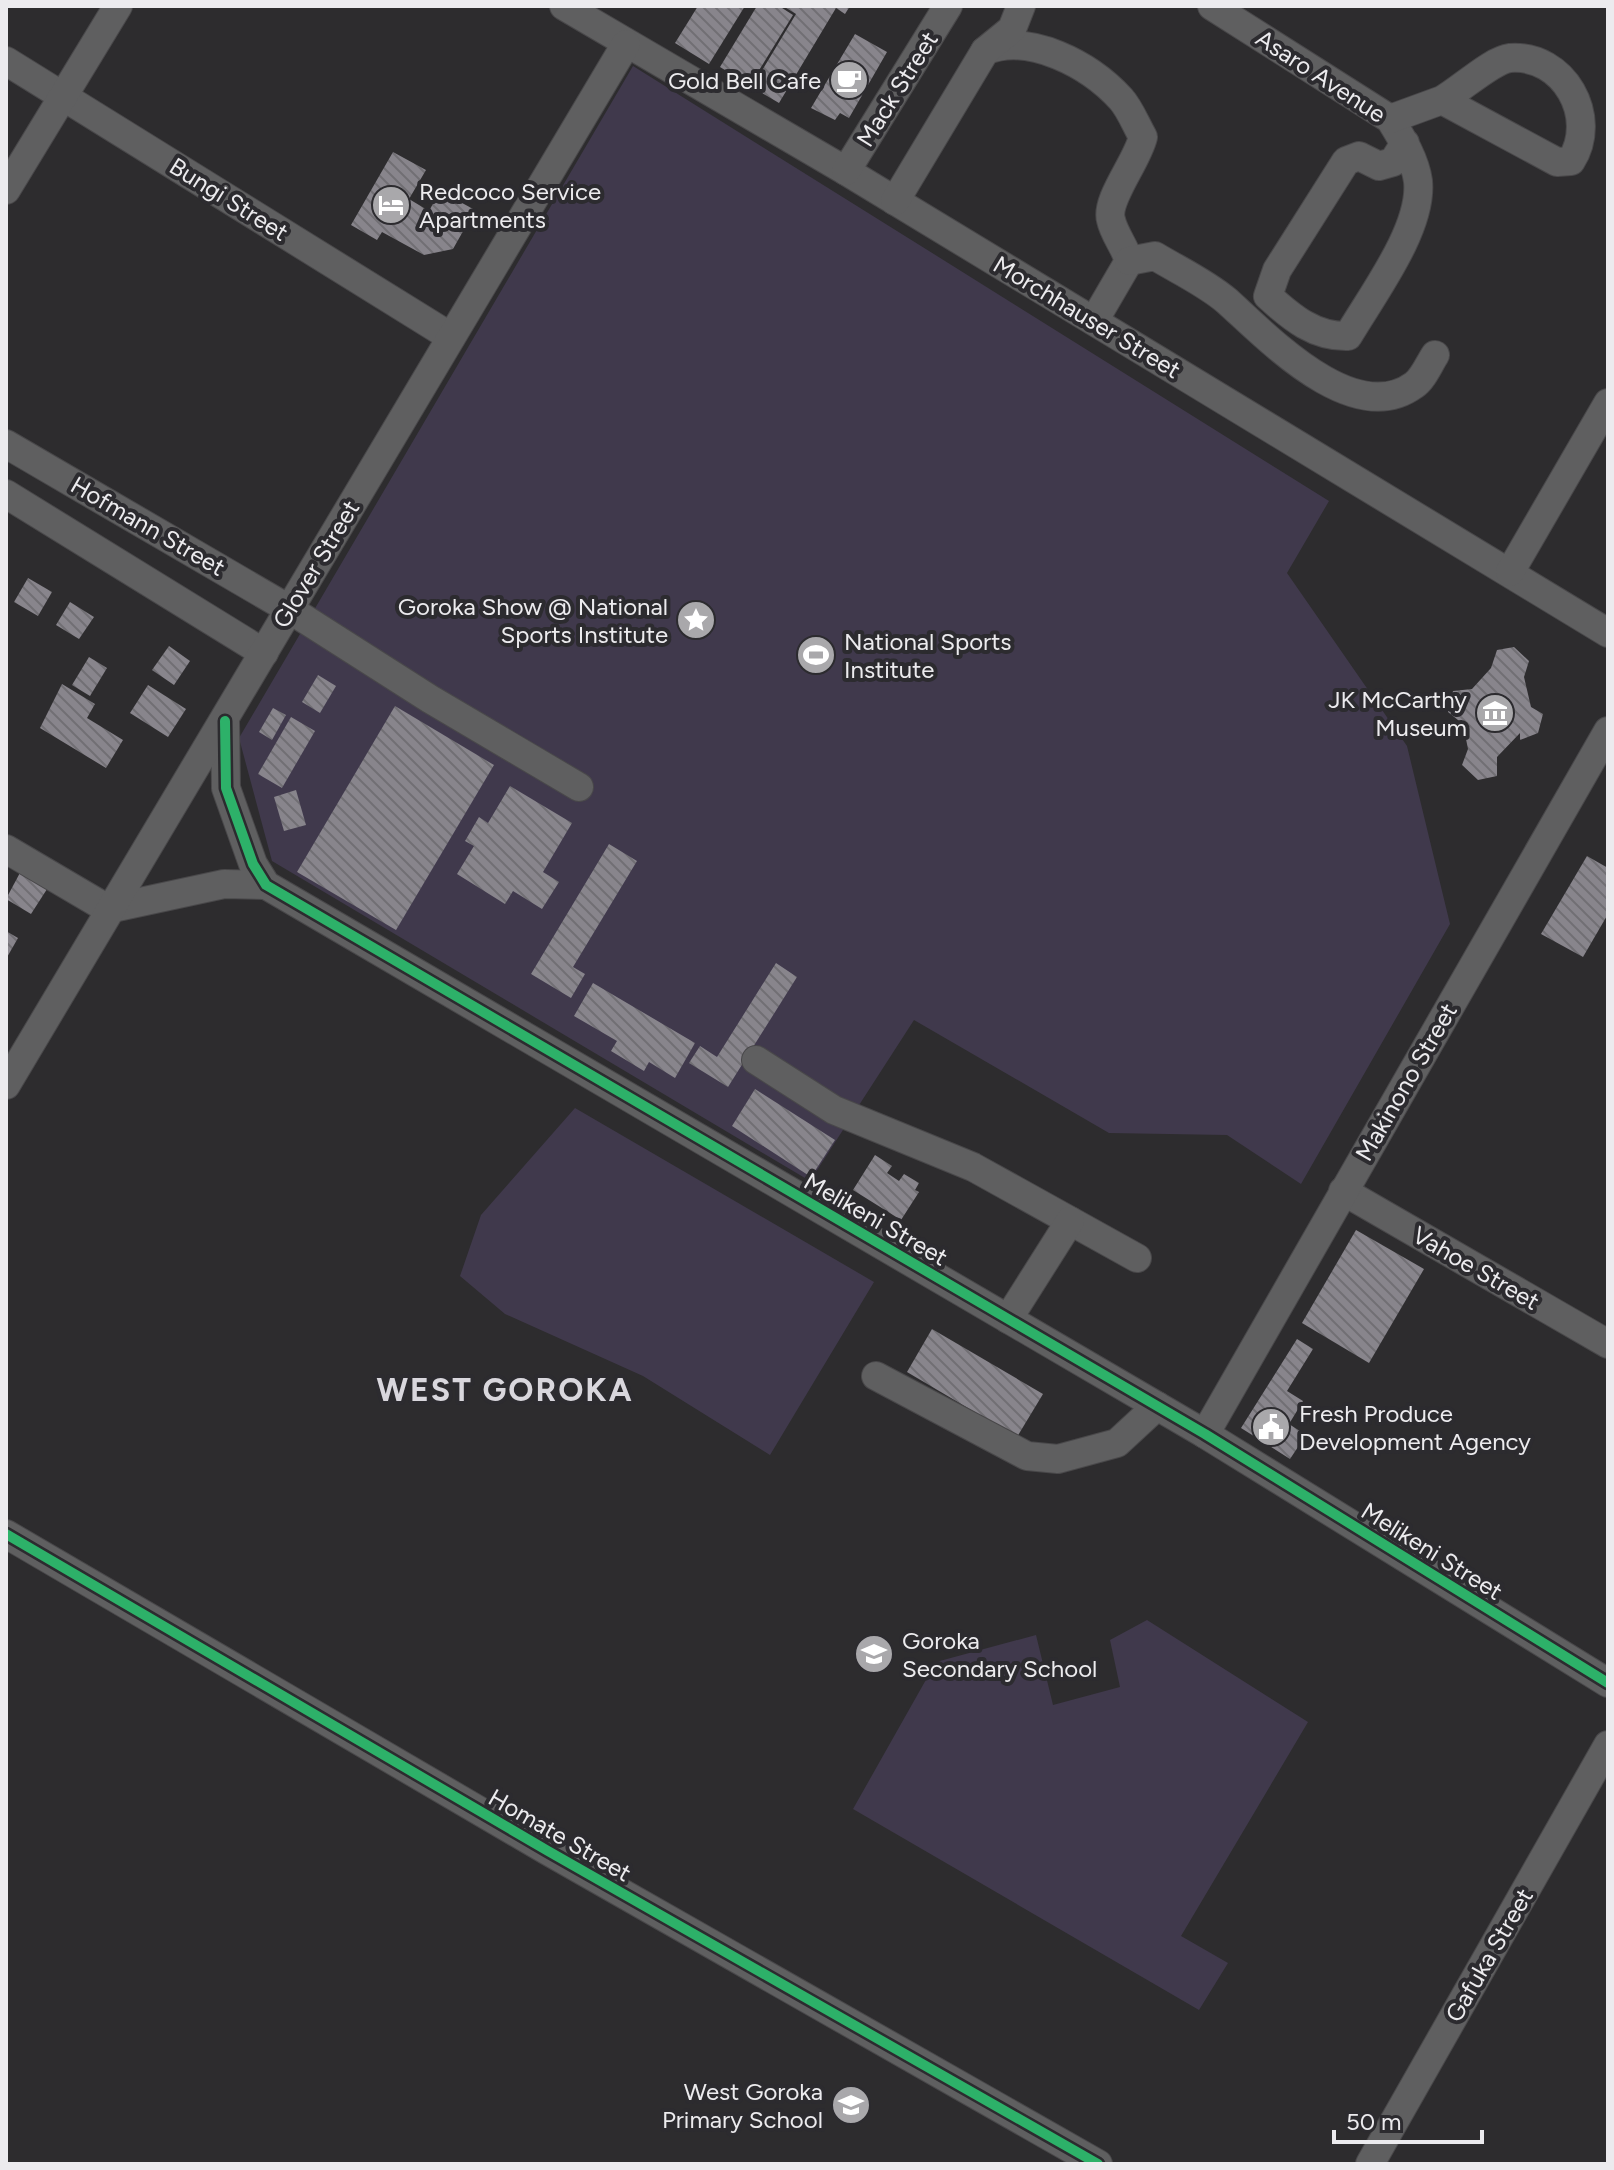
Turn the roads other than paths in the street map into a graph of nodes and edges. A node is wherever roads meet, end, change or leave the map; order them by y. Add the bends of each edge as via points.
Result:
1 (118, 6) edge
2 (564, 6) edge
3 (948, 6) edge
4 (1021, 6) edge
5 (1212, 6) edge
6 (626, 44) junction
7 (985, 51) junction
8 (6, 61) edge
9 (63, 96) junction
10 (1442, 100) junction
11 (1390, 119) junction
12 (1405, 143) junction
13 (846, 171) junction
14 (6, 190) edge
15 (895, 201) junction
16 (1129, 261) junction
17 (1094, 321) junction
18 (451, 337) junction
19 (1435, 355) dead end
20 (1608, 403) edge
21 (6, 444) edge
22 (6, 494) edge
23 (1510, 572) junction
24 (289, 609) junction
25 (1608, 633) edge
26 (264, 653) junction
27 (225, 721) junction
28 (1608, 731) edge
29 (579, 787) dead end
30 (6, 849) edge
31 (266, 885) junction
32 (108, 909) junction
33 (756, 1060) dead end
34 (6, 1085) edge
35 (1343, 1191) junction
36 (1070, 1221) junction
37 (1137, 1258) dead end
38 (1008, 1319) junction
39 (1608, 1344) edge
40 (876, 1376) dead end
41 (1157, 1406) junction
42 (1205, 1434) junction
43 (6, 1534) edge
44 (1608, 1683) edge
45 (1608, 1745) edge
46 (1066, 2156) edge
47 (1098, 2164) edge
48 (1370, 2164) edge

1 - 9 street
2 - 6 street, Morchhauser Street
3 - 13 street, Mack Street
4 - 7 street via 1012,29
5 - 11 street, Asaro Avenue
6 - 13 street, Morchhauser Street
6 - 18 street, Glover Street
7 - 15 street
7 - 16 street via 1000,45 1041,48 1092,75 1121,99 1143,137 1138,158 1113,197 1110,219
8 - 9 street, Bungi Street
9 - 14 street
9 - 18 street, Bungi Street
10 - 10 street via 1557,162 1571,161 1582,145 1581,111 1566,82 1537,61 1508,58
10 - 11 street
11 - 12 street, Asaro Avenue
12 - 12 street, Asaro Avenue via 1418,181 1413,221 1348,336 1328,337 1291,318 1268,296 1277,270 1346,161 1359,156 1379,166 1393,162
13 - 15 street, Morchhauser Street
15 - 17 street, Morchhauser Street
16 - 17 street
16 - 19 street via 1155,256 1224,299 1270,343 1321,379 1361,394 1386,397 1415,384
17 - 23 street, Morchhauser Street
18 - 24 street, Glover Street
20 - 23 street
21 - 24 street, Hofmann Street
22 - 26 street, Hofmann Street
23 - 25 street, Morchhauser Street
24 - 26 street, Glover Street
24 - 29 street, Hofmann Street
26 - 27 street, Glover Street
27 - 31 street via 226,788 253,864
27 - 32 street, Glover Street
28 - 35 street, Makinono Street
30 - 32 street
31 - 32 street, Melikeni Street via 224,884
31 - 38 street, Melikeni Street
32 - 34 street, Glover Street
33 - 36 street via 834,1110 973,1167
35 - 39 street, Vahoe Street
35 - 42 street, Makinono Street
36 - 37 street
36 - 38 street
38 - 41 street, Melikeni Street
40 - 41 street via 1027,1456 1058,1459 1117,1443
41 - 42 street, Melikeni Street
42 - 44 street, Melikeni Street
43 - 46 street, Homate Street
45 - 48 street, Gafuka Street
46 - 47 street, Homate Street

